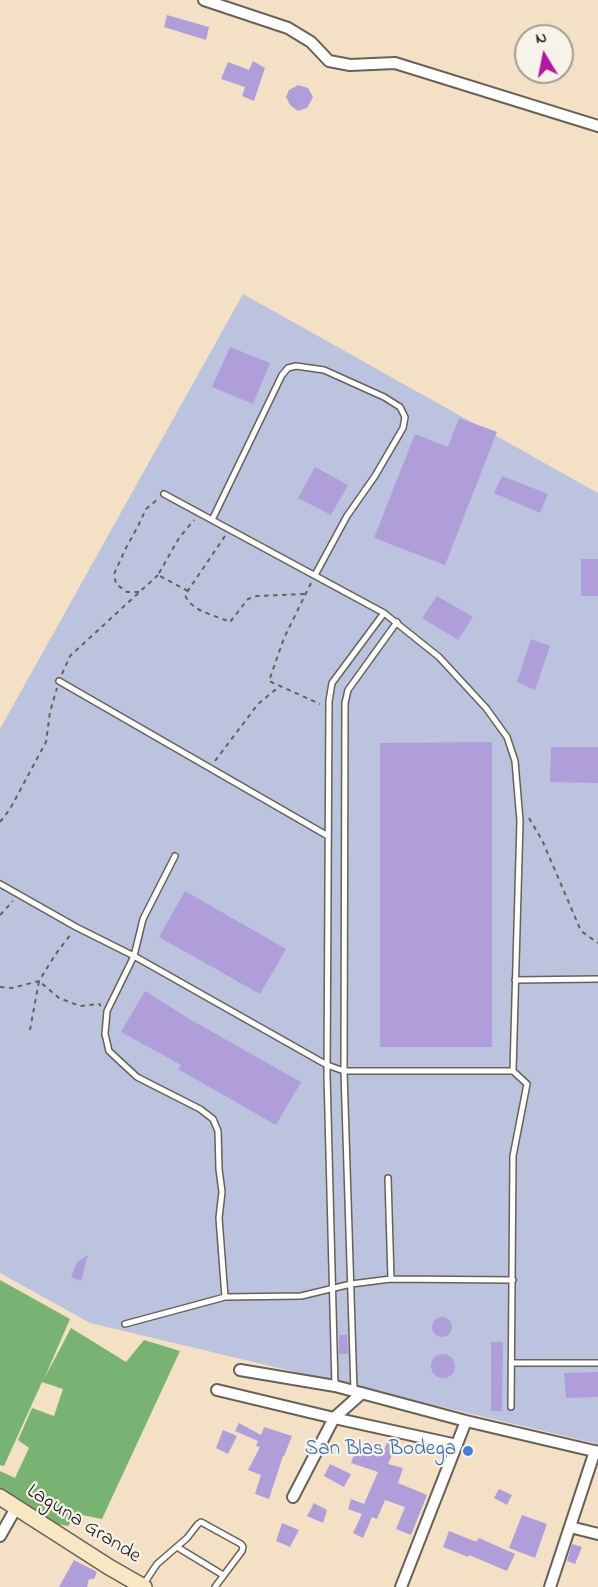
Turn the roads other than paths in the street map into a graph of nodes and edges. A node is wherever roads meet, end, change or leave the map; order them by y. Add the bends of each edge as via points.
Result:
1 (204, 0) edge
2 (598, 126) edge
3 (164, 494) road end
4 (212, 520) junction
5 (315, 576) junction
6 (384, 613) junction
7 (397, 622) junction
8 (59, 681) dead end
9 (328, 836) junction
10 (175, 856) dead end
11 (0, 885) edge
12 (134, 956) junction
13 (598, 979) edge
14 (515, 980) junction
15 (327, 1065) junction
16 (344, 1071) junction
17 (513, 1071) junction
18 (388, 1178) dead end
19 (391, 1279) junction
20 (513, 1280) junction
21 (351, 1284) junction
22 (333, 1289) junction
23 (225, 1297) junction
24 (125, 1324) dead end
25 (511, 1363) junction
26 (598, 1363) edge
27 (240, 1370) dead end
28 (335, 1386) junction
29 (217, 1390) dead end
30 (358, 1392) junction
31 (511, 1407) dead end
32 (334, 1418) junction
33 (466, 1420) junction
34 (457, 1445) junction
35 (596, 1452) edge
36 (0, 1497) edge
37 (293, 1497) dead end
38 (16, 1508) junction
39 (570, 1527) junction
40 (598, 1534) edge
41 (0, 1536) edge
42 (177, 1547) junction
43 (223, 1575) junction
44 (143, 1587) edge
45 (215, 1587) edge
46 (400, 1587) edge
47 (550, 1587) edge

1 - 2 street via 288,28 329,60 350,65 395,63
3 - 4 lane
4 - 5 lane
4 - 5 lane via 288,368 324,370 384,397 400,407 405,417 404,428 347,516
5 - 6 lane
6 - 7 lane
6 - 9 lane via 332,683
7 - 14 lane via 439,657 486,708 507,737 515,761 520,821
7 - 16 lane via 348,690 345,703
8 - 9 lane
9 - 15 lane
10 - 12 lane via 143,920
11 - 12 lane
12 - 15 lane
12 - 23 lane via 107,1011 105,1034 109,1051 137,1077 213,1119 218,1131
13 - 14 lane
14 - 17 lane
15 - 16 lane
15 - 22 lane
16 - 17 lane
16 - 21 lane
17 - 20 lane via 527,1084 513,1156
18 - 19 lane
19 - 20 lane
19 - 21 lane
20 - 25 lane
21 - 22 lane
21 - 30 lane
22 - 23 lane via 301,1296
22 - 28 lane
23 - 24 lane
25 - 26 lane
25 - 31 lane
27 - 28 street
28 - 30 street
29 - 32 street
30 - 32 street
30 - 33 street
32 - 34 street
32 - 37 street
33 - 34 street
33 - 35 street
34 - 46 street
35 - 39 street
36 - 38 main road, Laguna Grande
38 - 41 street
38 - 44 main road, Laguna Grande
39 - 40 street
39 - 47 street
42 - 43 lane
42 - 43 lane via 201,1522 241,1544 242,1551
42 - 44 lane via 157,1564
43 - 45 lane

